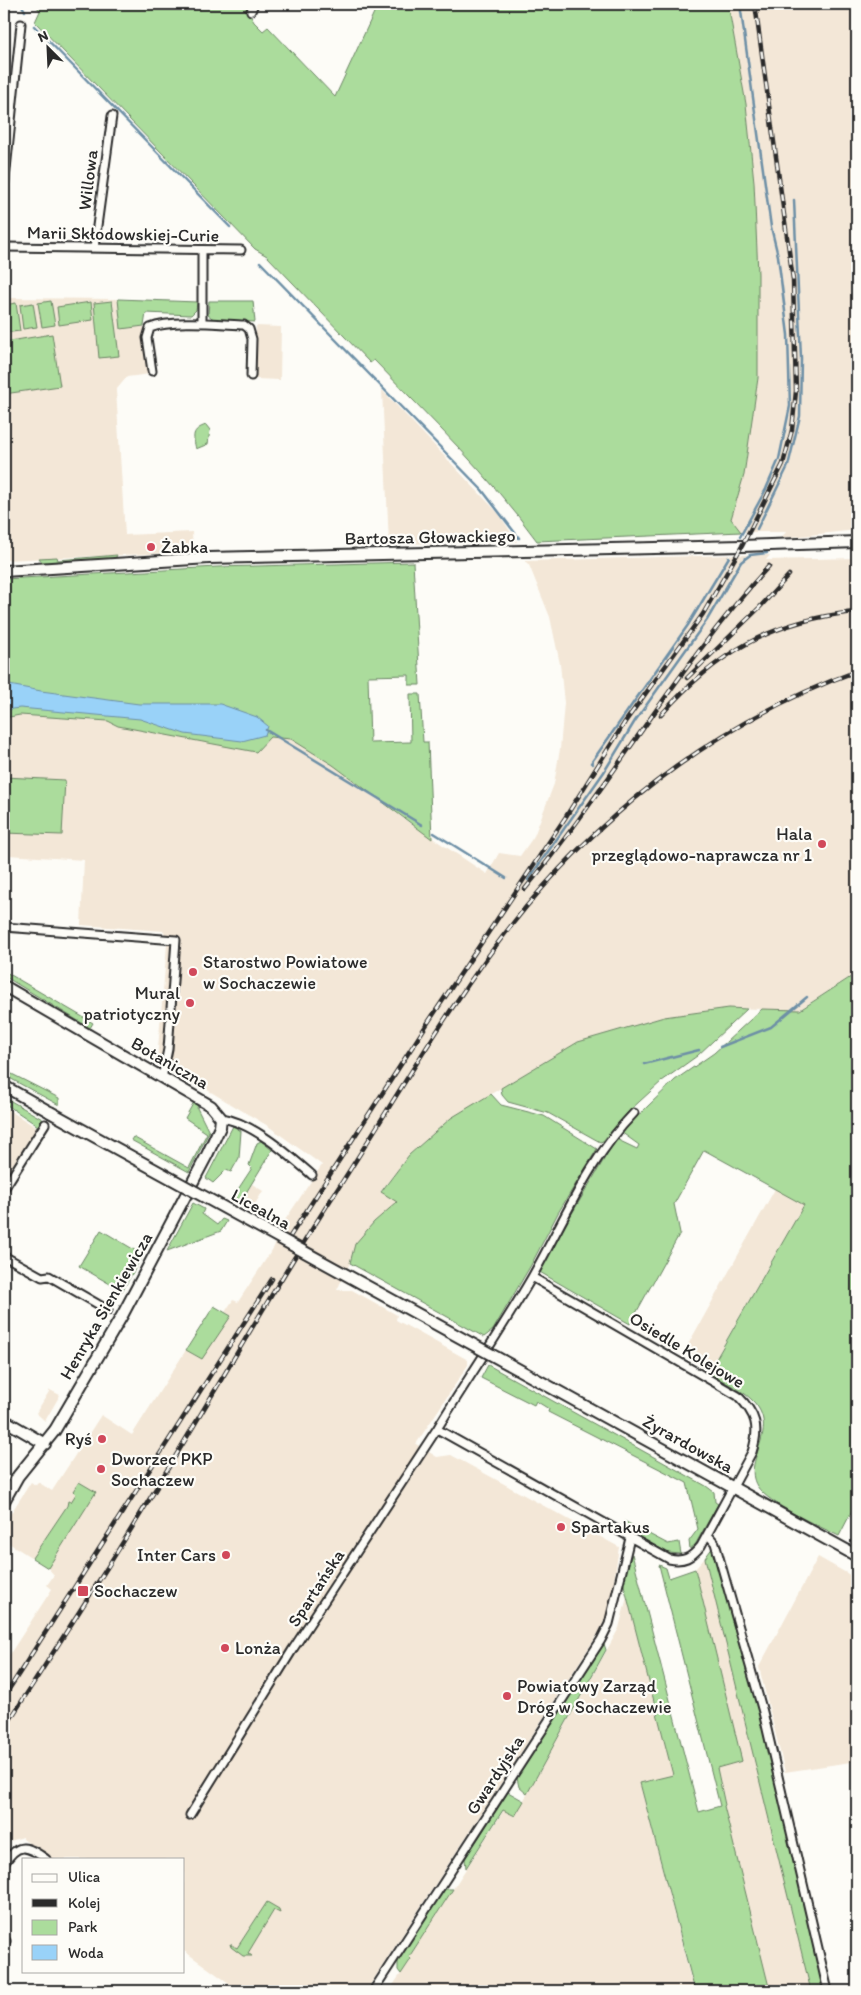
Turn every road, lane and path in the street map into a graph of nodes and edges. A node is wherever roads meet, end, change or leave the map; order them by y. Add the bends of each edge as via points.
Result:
1 (254, 4) edge
2 (251, 11) dead end
3 (21, 24) dead end
4 (112, 116) dead end
5 (4, 189) edge
6 (4, 247) edge
7 (94, 248) junction
8 (202, 250) junction
9 (241, 250) dead end
10 (202, 323) junction
11 (152, 371) dead end
12 (251, 376) dead end
13 (857, 542) edge
14 (4, 571) edge
15 (4, 927) edge
16 (4, 986) edge
17 (162, 1078) junction
18 (4, 1086) edge
19 (634, 1113) dead end
20 (53, 1116) junction
21 (221, 1118) junction
22 (45, 1124) dead end
23 (312, 1176) dead end
24 (4, 1189) edge
25 (187, 1192) junction
26 (4, 1256) edge
27 (532, 1276) junction
28 (108, 1310) dead end
29 (503, 1361) joint
30 (4, 1420) edge
31 (437, 1429) junction
32 (45, 1444) junction
33 (734, 1488) junction
34 (4, 1501) edge
35 (708, 1534) junction
36 (630, 1538) junction
37 (857, 1556) edge
38 (190, 1815) dead end
39 (45, 1858) edge
40 (4, 1864) edge
41 (373, 1991) edge
42 (828, 1991) edge

1 - 2 street
3 - 5 street
4 - 7 street, Willowa
6 - 7 street, Marii Skłodowskiej-Curie
7 - 8 street, Marii Skłodowskiej-Curie
8 - 9 street, Marii Skłodowskiej-Curie
8 - 10 street
10 - 11 street via 150,328 147,338
10 - 12 street via 244,325 249,329 252,338
13 - 14 street, Bartosza Głowackiego via 209,558
15 - 17 street via 176,940 168,1049
16 - 17 street, Botaniczna
17 - 21 street, Botaniczna via 211,1106
18 - 20 street, Licealna
19 - 27 street via 615,1133 569,1205
20 - 25 street, Licealna
20 - 29 street, Licealna, bridge
21 - 23 street, Botaniczna via 232,1120 285,1152
21 - 25 street, Henryka Sienkiewicza via 220,1127
22 - 24 street
25 - 32 street, Henryka Sienkiewicza via 123,1314
26 - 28 street via 42,1277 48,1276
27 - 31 street, Spartańska
27 - 33 street, Osiedle Kolejowe via 738,1396 750,1408 756,1422 756,1438
29 - 33 street, Żyrardowska
30 - 32 street
31 - 36 street
31 - 38 street, Spartańska
32 - 34 street, Henryka Sienkiewicza
33 - 35 street
33 - 37 street, Żyrardowska
35 - 36 street via 693,1556 682,1560 668,1559
35 - 42 street via 715,1543 763,1712
36 - 41 street, Gwardyjska via 613,1610 601,1640
39 - 40 street via 32,1849 22,1847 11,1853

